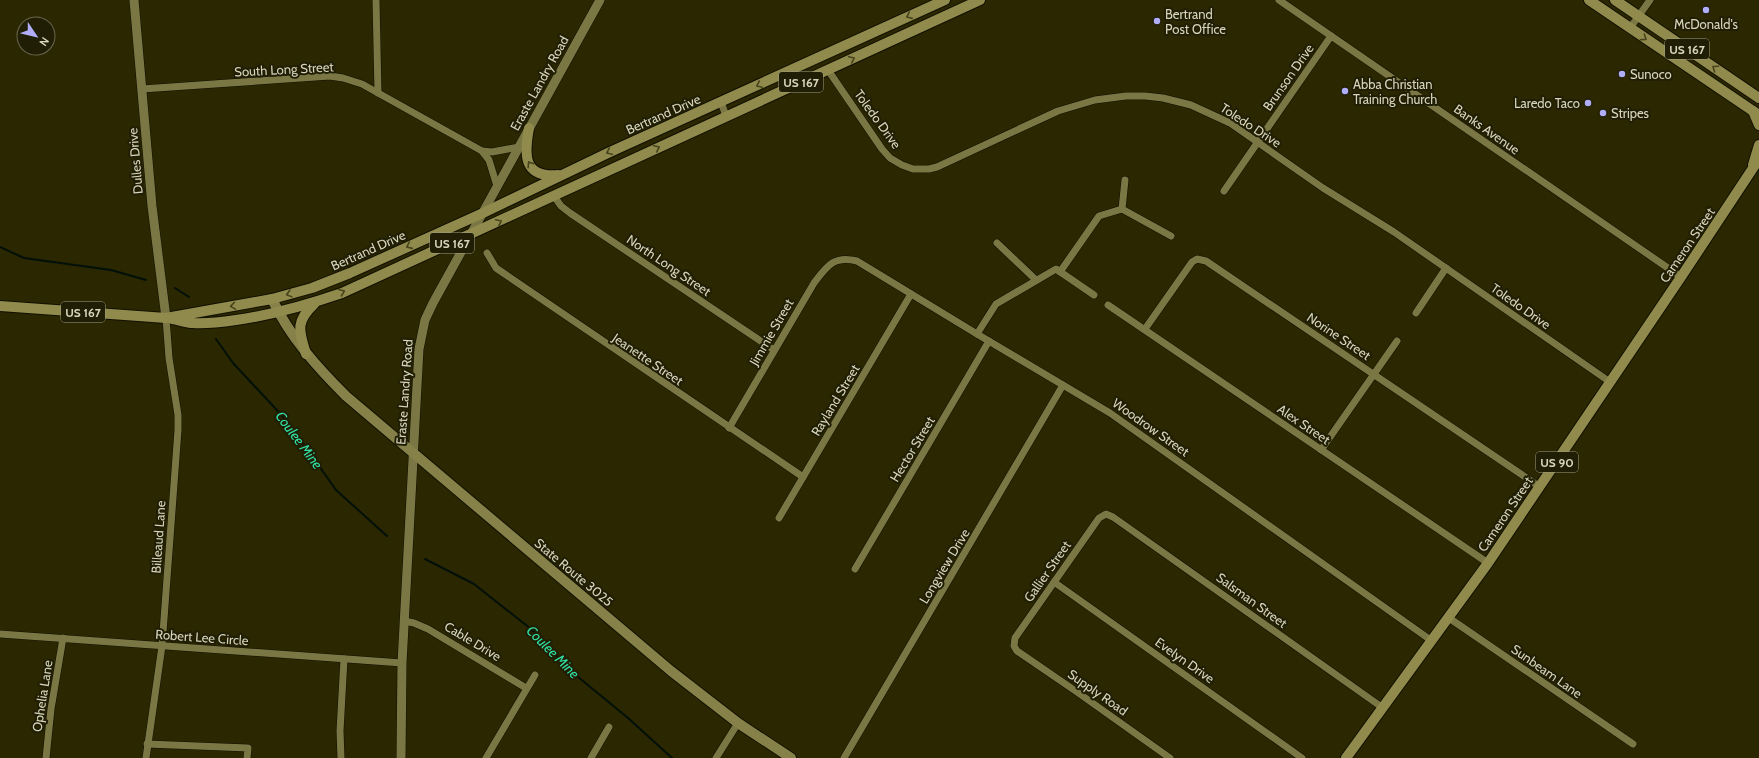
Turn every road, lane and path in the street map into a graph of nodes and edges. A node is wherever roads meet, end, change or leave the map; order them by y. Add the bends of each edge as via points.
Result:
1 (134, 0) edge
2 (376, 0) edge
3 (600, 0) edge
4 (945, 0) edge
5 (980, 0) edge
6 (1279, 0) edge
7 (1589, 0) edge
8 (1616, 0) edge
9 (1650, 0) edge
10 (1638, 16) junction
11 (1630, 28) junction
12 (1331, 36) junction
13 (828, 70) junction
14 (1739, 83) junction
15 (142, 89) junction
16 (1759, 89) edge
17 (378, 93) junction
18 (1759, 98) edge
19 (722, 102) junction
20 (1756, 113) edge
21 (726, 116) junction
22 (1759, 125) edge
23 (529, 128) junction
24 (1257, 142) junction
25 (1759, 146) edge
26 (519, 147) junction
27 (482, 151) junction
28 (1759, 159) edge
29 (1755, 172) edge
30 (562, 175) junction
31 (1125, 180) dead end
32 (497, 186) junction
33 (1224, 191) dead end
34 (554, 196) junction
35 (1122, 209) junction
36 (483, 213) junction
37 (471, 234) junction
38 (1171, 236) dead end
39 (997, 243) dead end
40 (487, 253) dead end
41 (842, 259) joint
42 (1446, 268) junction
43 (1060, 272) junction
44 (1681, 277) junction
45 (1036, 280) junction
46 (911, 294) junction
47 (1094, 295) dead end
48 (272, 299) junction
49 (316, 302) junction
50 (1108, 304) dead end
51 (0, 306) edge
52 (279, 313) junction
53 (1416, 313) dead end
54 (166, 318) junction
55 (1145, 329) junction
56 (977, 334) junction
57 (989, 341) junction
58 (1397, 341) dead end
59 (774, 350) junction
60 (306, 354) junction
61 (1374, 374) junction
62 (1610, 382) junction
63 (1064, 385) junction
64 (729, 428) junction
65 (1321, 450) junction
66 (413, 453) junction
67 (803, 477) junction
68 (1540, 486) junction
69 (1106, 514) joint
70 (779, 518) dead end
71 (1488, 563) junction
72 (855, 568) dead end
73 (1054, 582) junction
74 (1449, 618) junction
75 (404, 621) junction
76 (0, 634) edge
77 (64, 638) junction
78 (1432, 641) junction
79 (162, 646) junction
80 (1014, 646) joint
81 (344, 659) junction
82 (402, 663) junction
83 (535, 675) dead end
84 (526, 688) junction
85 (1383, 708) junction
86 (738, 723) junction
87 (609, 727) dead end
88 (147, 744) junction
89 (1633, 744) dead end
90 (46, 758) edge
91 (146, 758) edge
92 (247, 758) edge
93 (342, 758) edge
94 (401, 758) edge
95 (486, 758) edge
96 (591, 758) edge
97 (716, 758) edge
98 (792, 758) edge
99 (844, 758) edge
100 (1170, 758) edge
101 (1302, 758) edge
102 (1346, 758) edge

1 - 15 street, Dulles Drive
2 - 17 street
3 - 23 street, Eraste Landry Road
4 -> 19 main road, Bertrand Drive / US 167
13 -> 5 main road, US 167
6 - 12 street, Banks Avenue
7 - 11 main road, US 167
8 - 10 main road, US 167
9 - 10 street
10 - 11 street
14 -> 10 main road, US 167
11 -> 20 main road, US 167
12 - 24 street, Brunson Drive
12 - 44 street, Banks Avenue
13 - 21 main road, US 167
13 - 24 street, Toledo Drive via 882,149 896,162 913,169 929,169 942,165 1068,107 1126,96 1163,98 1191,105 1219,117
14 - 16 main road
14 - 18 main road, US 167
15 - 17 street, South Long Street via 330,76 343,78
15 - 54 street, Dulles Drive via 152,206
17 - 27 street, South Long Street
19 - 21 street, Bertrand Drive
19 -> 30 main road, Bertrand Drive / US 167
20 - 22 main road
34 -> 21 main road, US 167
23 - 26 street, Eraste Landry Road
30 -> 23 main road via 542,175 530,166 526,158
24 - 33 street, Brunson Drive
24 - 42 street, Toledo Drive
25 - 29 main road
26 - 27 street via 492,152
26 - 32 street, Eraste Landry Road
27 - 32 street via 489,160
28 - 29 main road
29 - 44 main road, Cameron Street / US 90 via 1739,190
30 - 36 main road, Bertrand Drive / US 167
31 - 35 street
32 - 36 street, Eraste Landry Road
37 -> 34 main road, US 167
34 - 59 street, North Long Street via 570,213
35 - 38 street
35 - 43 street via 1099,216
36 - 37 street, Eraste Landry Road
36 -> 48 main road, Bertrand Drive / US 167 via 335,280
49 -> 37 main road, US 167 via 356,287
37 - 66 street, Eraste Landry Road via 433,303 421,333
39 - 45 street
40 - 64 street, Jeanette Street via 496,268
41 - 46 street, Woodrow Street via 857,261
41 - 59 street, Jimmie Street via 829,265 814,283
42 - 53 street
42 - 62 street, Toledo Drive
43 - 45 street via 1056,269
43 - 47 street
44 - 62 main road, Cameron Street / US 90
45 - 56 street via 996,304
46 - 56 street, Woodrow Street
46 - 67 street, Rayland Street
48 - 52 main road, State Route 3025
48 -> 54 main road, Bertrand Drive / US 167
49 - 52 main road, US 167
49 - 60 main road via 302,317 299,326
50 - 55 street, Alex Street
51 - 54 main road, Bertrand Drive / US 167
52 - 54 main road, US 167 via 222,322 193,323
52 - 60 main road, State Route 3025
54 - 79 street, Billeaud Lane via 178,430
55 - 61 street, Norine Street via 1187,268 1194,260 1200,259
55 - 65 street, Alex Street
56 - 57 street, Woodrow Street
57 - 63 street, Woodrow Street
57 - 72 street, Hector Street
58 - 61 street
59 - 64 street, Jimmie Street
60 - 66 main road, State Route 3025 via 346,396
61 - 65 street
61 - 68 street, Norine Street
62 - 68 main road, Cameron Street / US 90
63 - 78 street, Woodrow Street via 1110,412
63 - 99 street, Longview Drive
64 - 67 street, Jeanette Street
65 - 71 street, Alex Street
66 - 75 street, Eraste Landry Road
66 - 86 main road, State Route 3025 via 671,671
67 - 70 street, Rayland Street
68 - 71 main road, Cameron Street / US 90
69 - 73 street, Gallier Street via 1099,518
69 - 85 street, Salsman Street via 1170,556
71 - 74 main road, Cameron Street / US 90
73 - 80 street, Gallier Street via 1015,638
73 - 101 street, Evelyn Drive
74 - 78 main road, Cameron Street / US 90
74 - 89 street, Sunbeam Lane
75 - 82 street, Eraste Landry Road
75 - 84 street, Cable Drive via 428,629
76 - 77 street, Robert Lee Circle
77 - 79 street, Robert Lee Circle
77 - 90 street, Ophelia Lane via 51,709
78 - 85 main road, Cameron Street / US 90
79 - 81 street, Robert Lee Circle
79 - 88 street, Billeaud Lane
80 - 100 street, Supply Road
81 - 82 street, Robert Lee Circle
81 - 93 street via 340,731
82 - 94 street, Eraste Landry Road
83 - 84 street
84 - 95 street
85 - 102 main road, Cameron Street / US 90
86 - 97 street
86 - 98 main road, State Route 3025
87 - 96 street
88 - 91 street, Billeaud Lane
88 - 92 street via 248,748

